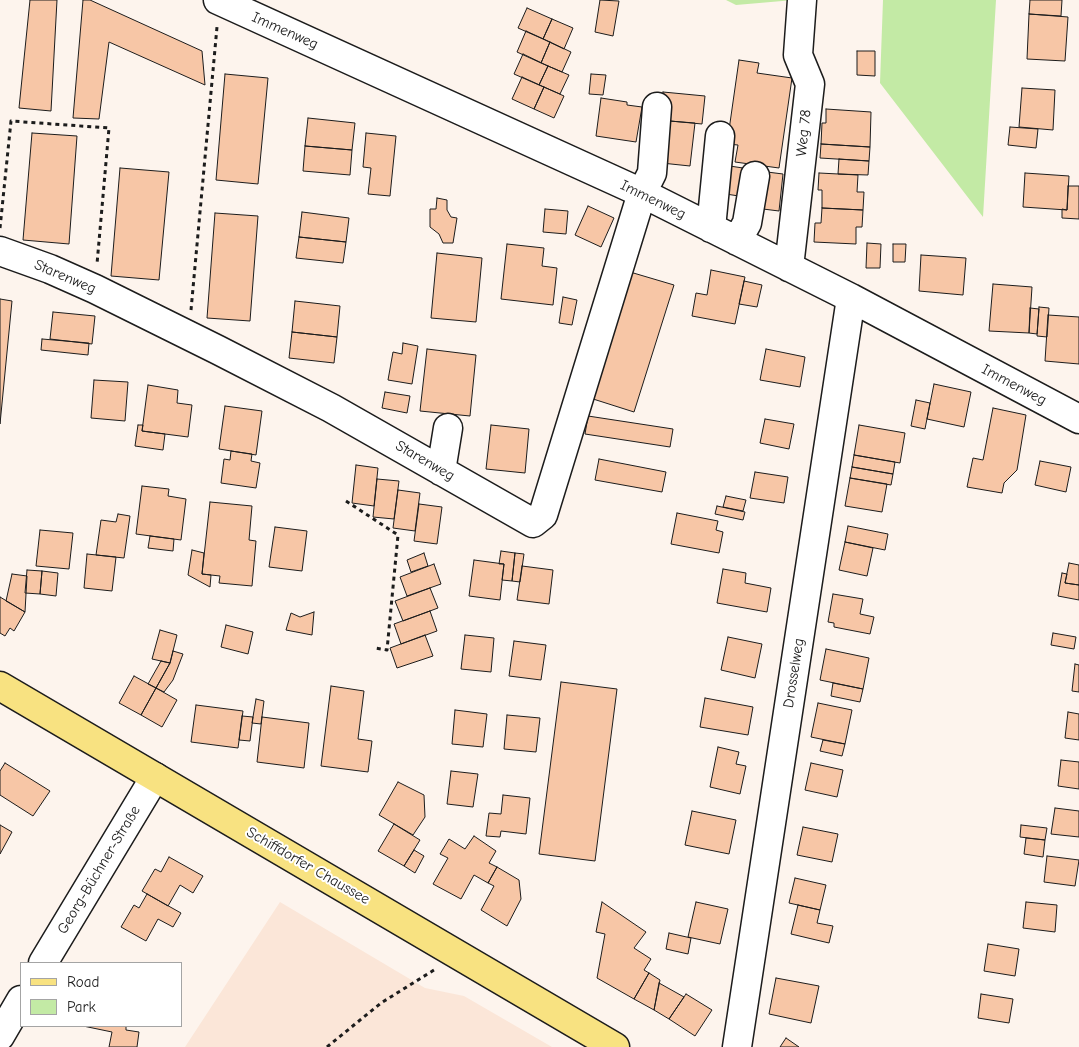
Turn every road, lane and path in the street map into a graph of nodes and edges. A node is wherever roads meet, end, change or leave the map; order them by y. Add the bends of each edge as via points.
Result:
1 (219, 0) edge
2 (802, 0) edge
3 (657, 107) dead end
4 (720, 136) dead end
5 (755, 176) dead end
6 (642, 193) junction
7 (711, 228) junction
8 (0, 229) edge
9 (737, 241) junction
10 (0, 251) edge
11 (789, 267) junction
12 (95, 289) junction
13 (851, 298) junction
14 (188, 336) junction
15 (1079, 419) edge
16 (448, 428) dead end
17 (441, 471) junction
18 (346, 501) dead end
19 (375, 648) dead end
20 (0, 686) edge
21 (155, 776) junction
22 (458, 955) junction
23 (44, 962) edge
24 (20, 1002) edge
25 (0, 1036) edge
26 (327, 1047) edge
27 (615, 1047) edge
28 (737, 1047) edge

1 - 6 street, Immenweg
1 - 14 path
2 - 11 street, Weg 78 via 798,55 810,84
3 - 6 street via 652,173
4 - 7 street
5 - 9 street via 747,222
6 - 7 street, Immenweg
6 - 17 street, Starenweg via 543,515 533,523
7 - 9 street, Immenweg
8 - 12 path via 12,121 109,128
9 - 11 street, Immenweg
10 - 12 street, Starenweg via 50,268
11 - 13 street, Immenweg
12 - 14 street, Starenweg
13 - 15 street, Immenweg
13 - 28 street, Drosselweg
14 - 17 street, Starenweg via 331,408
16 - 17 street
18 - 19 path via 398,535 387,650
20 - 21 main road, Schiffdorfer Chaussee
21 - 22 main road, Schiffdorfer Chaussee
21 - 23 street, Georg-Büchner-Straße
22 - 26 path via 381,1002
22 - 27 main road, Schiffdorfer Chaussee
24 - 25 street

